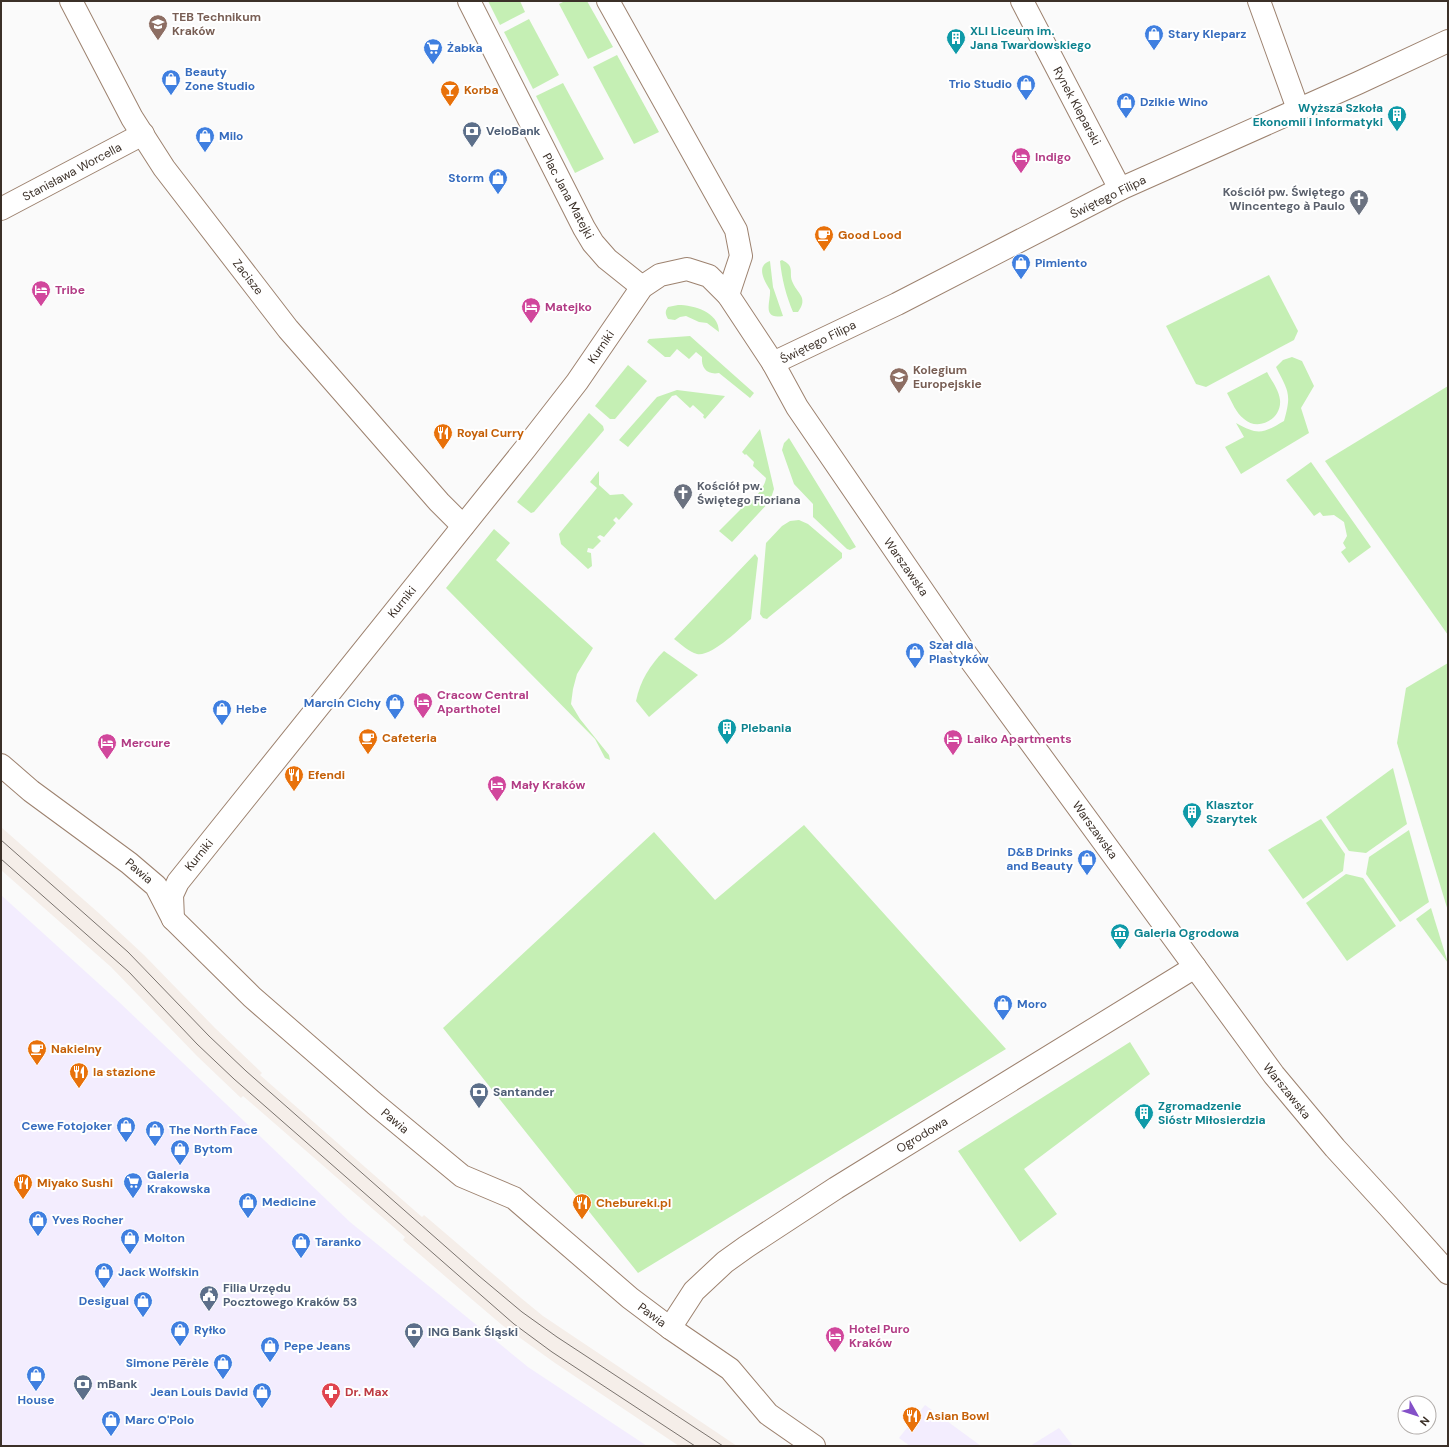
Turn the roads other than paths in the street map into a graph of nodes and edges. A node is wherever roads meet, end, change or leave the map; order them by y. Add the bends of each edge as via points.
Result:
1 (71, 1) edge
2 (470, 1) edge
3 (608, 1) edge
4 (1022, 1) edge
5 (1260, 1) edge
6 (1448, 41) edge
7 (1298, 109) junction
8 (143, 134) junction
9 (1120, 189) junction
10 (1, 209) edge
11 (642, 286) junction
12 (728, 295) junction
13 (773, 364) junction
14 (463, 526) junction
15 (1, 765) edge
16 (173, 920) junction
17 (1195, 967) junction
18 (1448, 1273) edge
19 (670, 1328) junction
20 (814, 1446) edge

1 - 8 street, Zacisze
2 - 11 street, Plac Jana Matejki via 593,243 607,259
3 - 12 street via 736,230 741,256
4 - 9 street, Rynek Kleparski
5 - 7 street
6 - 7 street, Świętego Filipa
7 - 9 street, Świętego Filipa
8 - 10 street, Stanisława Worcella
8 - 14 street, Zacisze via 164,168 288,329 439,502
9 - 13 street, Świętego Filipa via 897,304
11 - 12 street via 660,274 686,269 709,276
11 - 14 street, Kurniki via 577,382
12 - 13 street
13 - 17 street, Warszawska via 797,407 966,654
14 - 16 street, Kurniki via 178,882 172,895
15 - 16 street, Pawia via 31,791 156,886
16 - 19 street, Pawia via 252,997 462,1176 514,1198 611,1282
17 - 18 street, Warszawska via 1295,1102
17 - 19 street, Ogrodowa via 746,1246 694,1291
19 - 20 street, Pawia via 730,1369 768,1414

